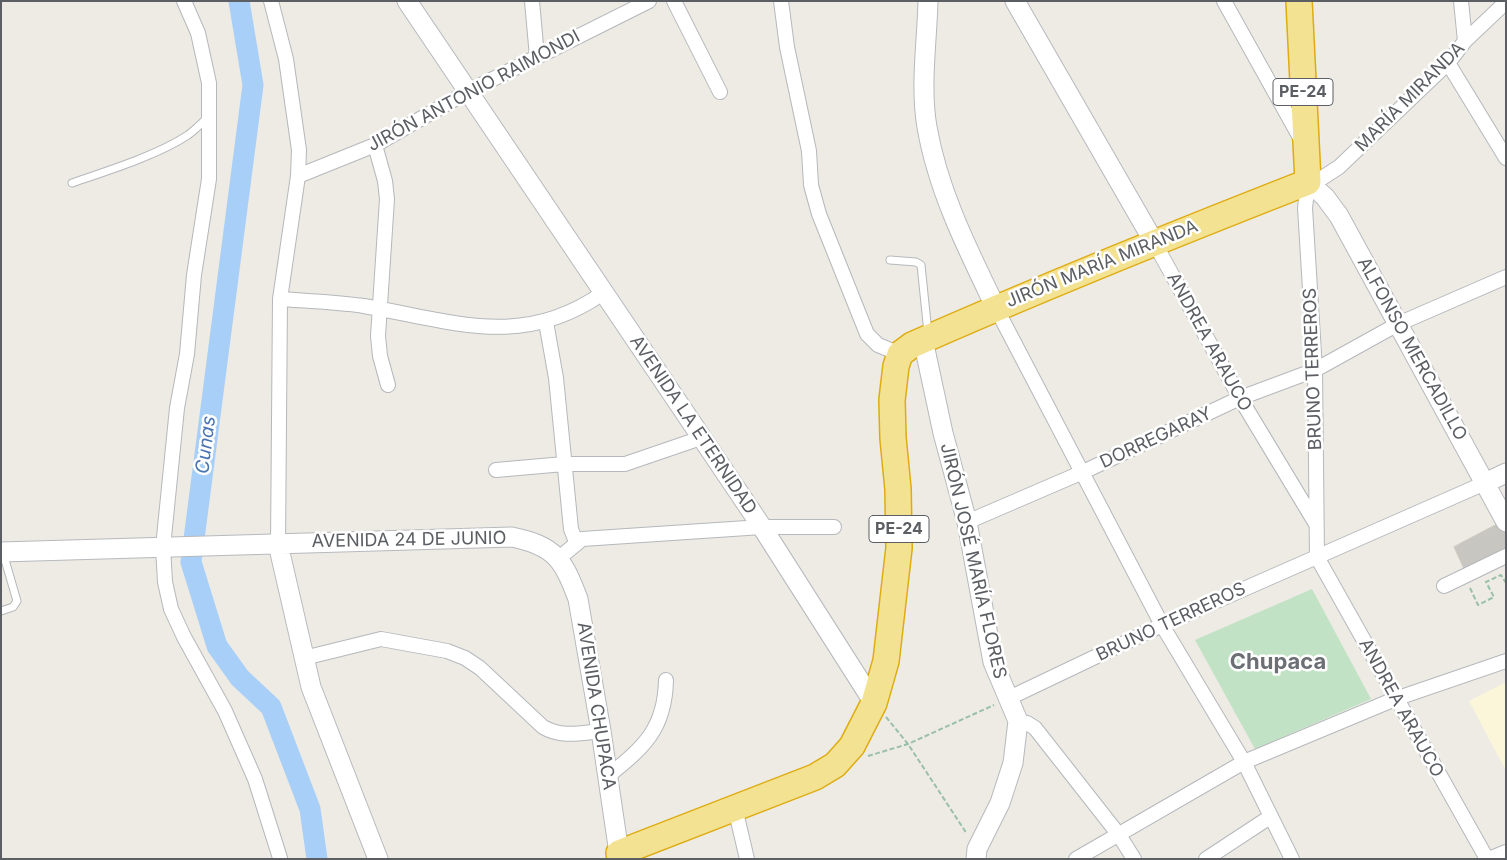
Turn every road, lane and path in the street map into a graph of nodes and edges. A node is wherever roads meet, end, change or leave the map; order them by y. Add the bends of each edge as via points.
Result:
1 (184, 1) edge
2 (270, 1) edge
3 (407, 1) edge
4 (532, 1) edge
5 (649, 1) edge
6 (674, 1) edge
7 (781, 1) edge
8 (928, 1) edge
9 (1015, 1) edge
10 (1224, 1) edge
11 (1299, 1) edge
12 (1461, 1) edge
13 (1506, 2) edge
14 (1465, 41) junction
15 (537, 57) junction
16 (1448, 63) junction
17 (467, 92) junction
18 (720, 92) dead end
19 (211, 115) junction
20 (375, 145) junction
21 (1306, 148) junction
22 (1506, 158) edge
23 (298, 176) junction
24 (72, 182) dead end
25 (1308, 182) junction
26 (1154, 242) junction
27 (890, 260) dead end
28 (1506, 276) edge
29 (603, 293) junction
30 (280, 299) junction
31 (996, 308) junction
32 (379, 309) junction
33 (546, 322) junction
34 (1398, 324) junction
35 (926, 339) junction
36 (900, 354) junction
37 (1315, 370) junction
38 (388, 385) dead end
39 (1240, 398) junction
40 (701, 438) junction
41 (564, 464) junction
42 (496, 470) dead end
43 (1083, 472) junction
44 (1506, 473) edge
45 (1485, 483) junction
46 (968, 522) junction
47 (1506, 522) edge
48 (1316, 525) junction
49 (834, 527) dead end
50 (762, 528) junction
51 (576, 542) junction
52 (278, 544) junction
53 (168, 547) junction
54 (2, 552) edge
55 (1506, 556) edge
56 (1317, 557) junction
57 (558, 558) junction
58 (1464, 576) junction
59 (1506, 584) edge
60 (1444, 586) dead end
61 (1, 610) edge
62 (1162, 625) junction
63 (304, 658) junction
64 (1506, 661) edge
65 (666, 680) dead end
66 (1007, 699) junction
67 (1395, 699) junction
68 (874, 703) junction
69 (1018, 721) junction
70 (601, 731) junction
71 (908, 744) junction
72 (862, 757) dead end
73 (1244, 762) junction
74 (608, 776) junction
75 (735, 808) junction
76 (1270, 817) junction
77 (1119, 836) junction
78 (1506, 852) edge
79 (977, 854) edge
80 (615, 857) edge
81 (280, 858) edge
82 (378, 859) edge
83 (747, 859) edge
84 (1076, 859) edge
85 (1134, 859) edge
86 (1206, 859) edge
87 (1292, 859) edge
88 (1488, 859) edge

1 - 19 street via 203,51
2 - 23 street via 286,59 293,102 299,150
3 - 17 street, AVENIDA LA ETERNIDAD
4 - 15 street
5 - 15 street, JIRÓN ANTONIO RAIMONDI
6 - 18 street
7 - 36 street via 787,47 807,141 811,185 819,214 867,334 878,345
8 - 31 street via 927,127 940,177 961,235
9 - 26 street, ANDREA ARAUCO
10 - 21 street
11 - 21 highway, PE-24
12 - 14 street
13 - 14 street, MARÍA MIRANDA
14 - 16 street, MARÍA MIRANDA
15 - 17 street, JIRÓN ANTONIO RAIMONDI
16 - 22 street
16 - 25 street, MARÍA MIRANDA via 1339,167
17 - 20 street, JIRÓN ANTONIO RAIMONDI
17 - 29 street, AVENIDA LA ETERNIDAD
19 - 24 lane via 187,135 112,169
19 - 53 street via 209,180 177,408
20 - 23 street, JIRÓN ANTONIO RAIMONDI
20 - 32 street via 387,199
21 - 25 highway, PE-24
23 - 30 street
25 - 26 highway, JIRÓN MARÍA MIRANDA
25 - 34 street, ALFONSO MERCADILLO via 1339,216
25 - 37 street, BRUNO TERREROS via 1305,208
26 - 31 highway, JIRÓN MARÍA MIRANDA
26 - 39 street, ANDREA ARAUCO
27 - 35 lane via 920,265
28 - 34 street, DORREGARAY
29 - 33 street
29 - 40 street, AVENIDA LA ETERNIDAD
30 - 32 street
30 - 52 street
31 - 35 highway, JIRÓN MARÍA MIRANDA
31 - 43 street
32 - 33 street via 425,320 473,325 516,326
32 - 38 street via 380,356
33 - 41 street via 556,378
34 - 37 street, DORREGARAY
34 - 45 street, ALFONSO MERCADILLO
35 - 36 highway, JIRÓN MARÍA MIRANDA
35 - 46 street, JIRÓN JOSÉ MARÍA FLORES via 943,432
36 - 68 highway, PE-24 via 892,400 899,548 886,661
37 - 39 street, DORREGARAY
37 - 48 street, BRUNO TERREROS
39 - 43 street, DORREGARAY
39 - 48 street, ANDREA ARAUCO
40 - 41 street via 624,464
40 - 50 street, AVENIDA LA ETERNIDAD
41 - 42 street
41 - 51 street via 571,529
43 - 46 street, DORREGARAY
43 - 62 street
44 - 45 street, BRUNO TERREROS
45 - 47 street, ALFONSO MERCADILLO
45 - 56 street, BRUNO TERREROS
46 - 66 street, JIRÓN JOSÉ MARÍA FLORES via 993,662
48 - 56 street, BRUNO TERREROS
49 - 50 street
50 - 51 street via 582,539
50 - 68 street, AVENIDA LA ETERNIDAD
51 - 57 street
52 - 53 street, AVENIDA 24 DE JUNIO
52 - 57 street, AVENIDA 24 DE JUNIO via 512,536 545,547
52 - 63 street
53 - 54 street, AVENIDA 24 DE JUNIO
53 - 81 street via 165,582 171,609 225,711 255,779
54 - 61 lane via 17,601 13,607
55 - 58 street
56 - 62 street, BRUNO TERREROS
56 - 67 street, ANDREA ARAUCO
57 - 70 street, AVENIDA CHUPACA via 578,599
58 - 59 path via 1478,605 1494,597 1486,582 1501,575
58 - 60 street
62 - 66 street, BRUNO TERREROS
62 - 73 street
63 - 70 street via 381,639 447,650 480,668 553,733
63 - 82 street via 311,687
64 - 67 street
65 - 74 street via 666,703 647,742
66 - 69 street, JIRÓN JOSÉ MARÍA FLORES
66 - 71 path
67 - 73 street
67 - 88 street, ANDREA ARAUCO
68 - 71 path
68 - 75 highway, PE-24 via 852,746 835,765 815,777
69 - 77 street via 1035,728
69 - 79 street via 1013,763 1000,803
70 - 74 street, AVENIDA CHUPACA
71 - 72 path
71 - 79 path
73 - 76 street
73 - 77 street
74 - 80 street, AVENIDA CHUPACA
75 - 80 highway, PE-24
75 - 83 street
76 - 86 street
76 - 87 street
77 - 84 street
77 - 85 street
78 - 88 street

